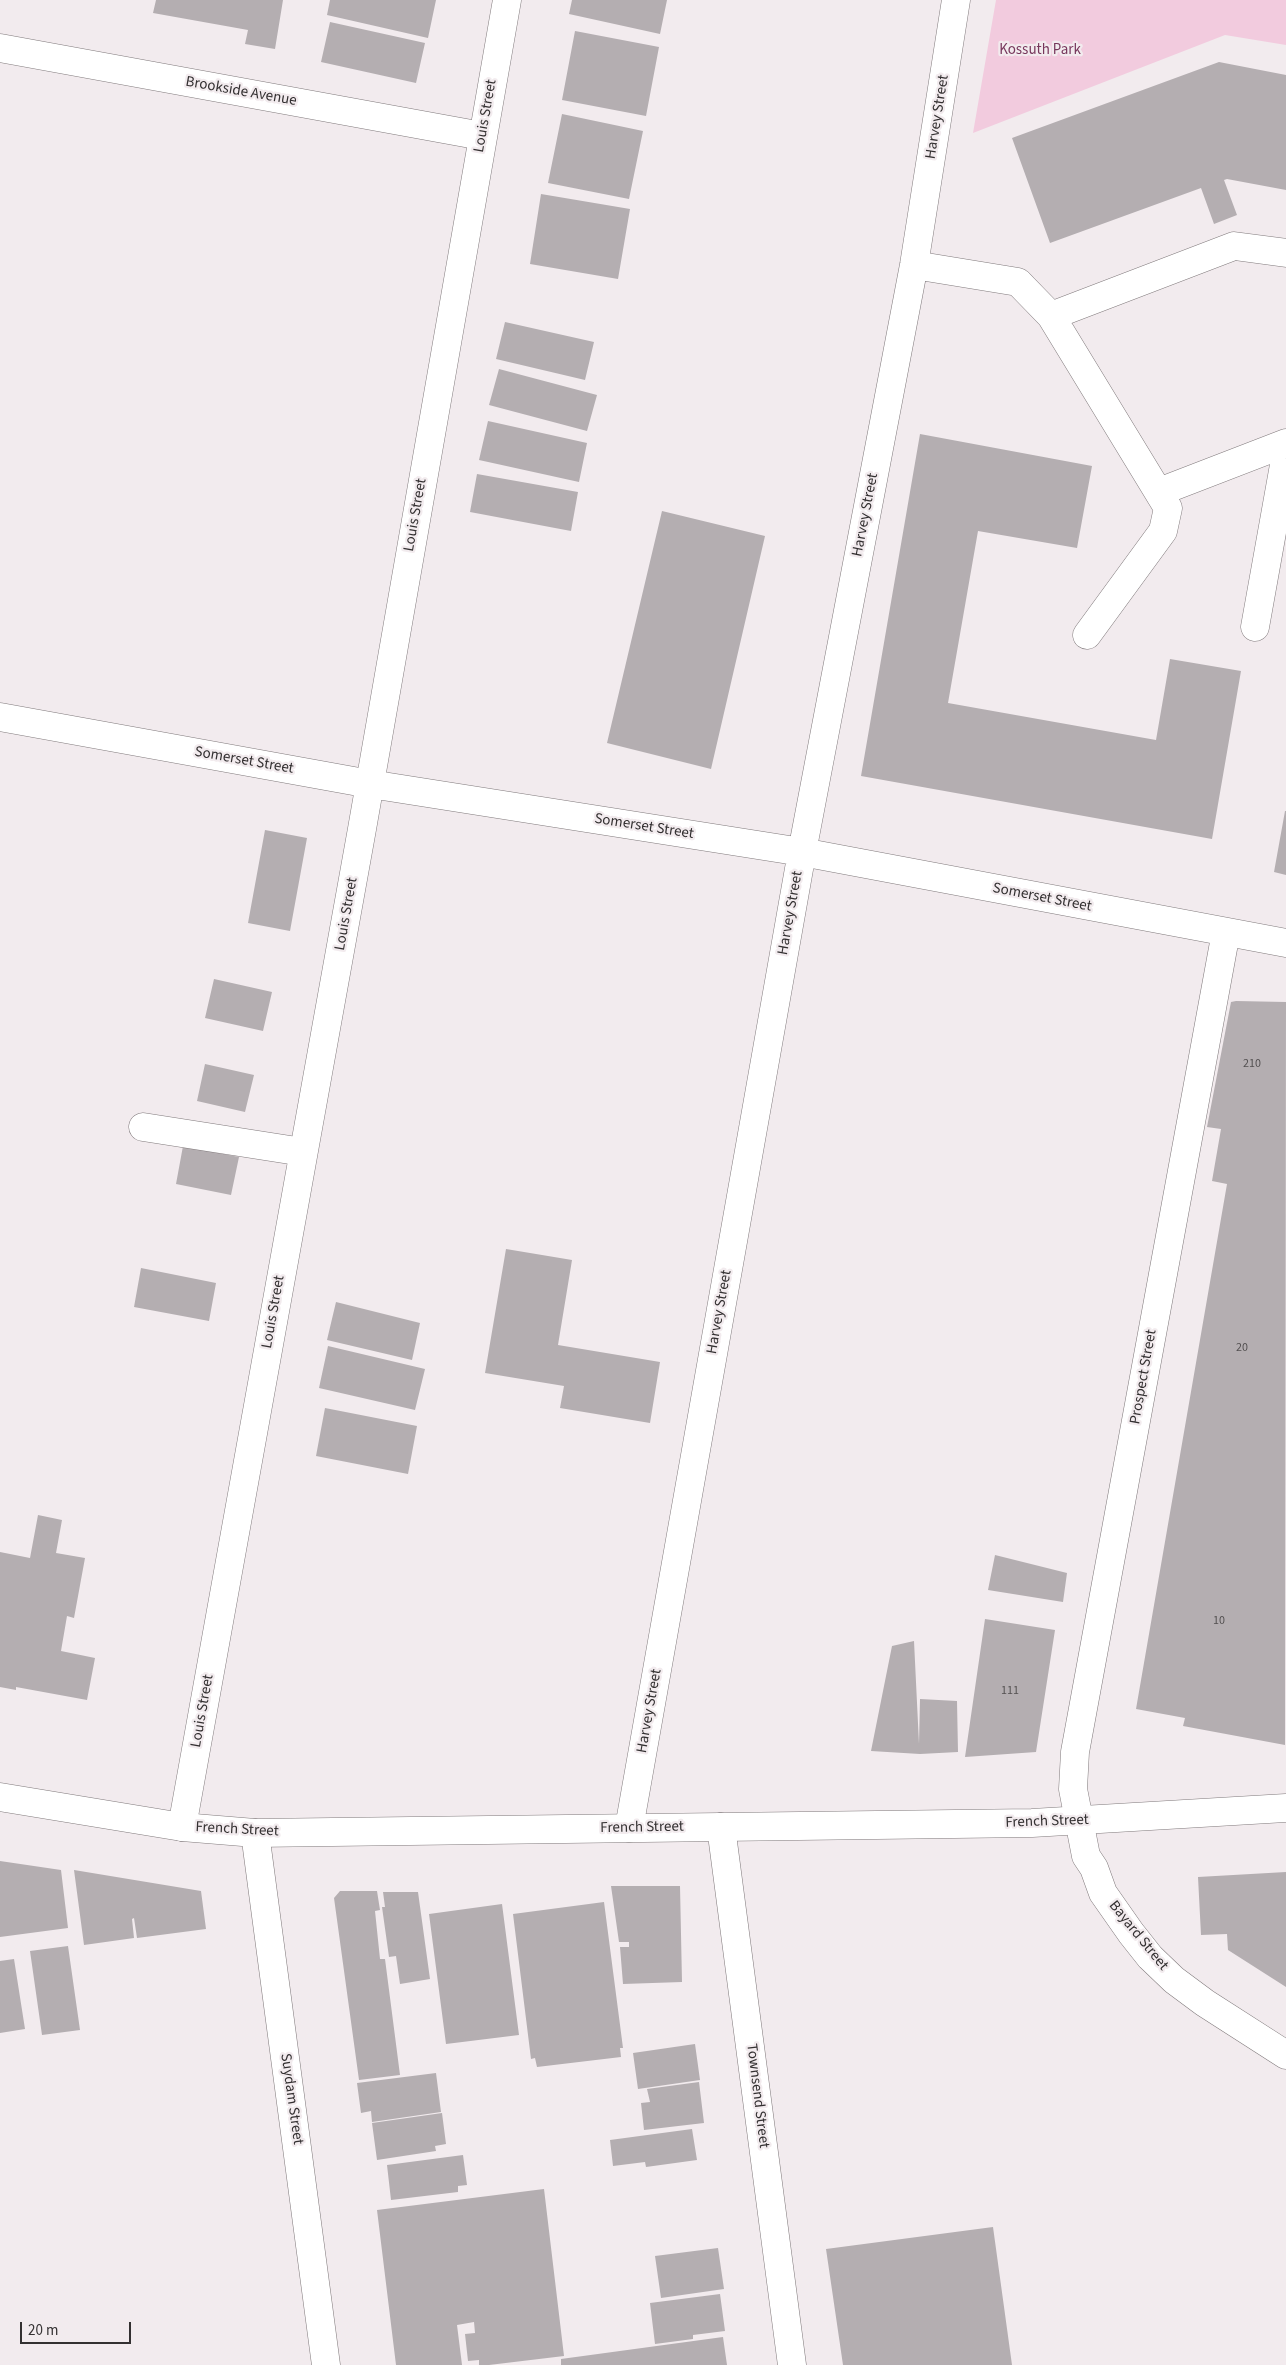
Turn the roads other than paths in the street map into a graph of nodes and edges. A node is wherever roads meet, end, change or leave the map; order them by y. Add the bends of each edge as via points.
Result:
1 (507, 0) edge
2 (956, 0) edge
3 (0, 48) edge
4 (482, 136) junction
5 (1286, 253) edge
6 (914, 265) junction
7 (1051, 316) junction
8 (1286, 443) edge
9 (1286, 454) edge
10 (1159, 492) junction
11 (1255, 627) dead end
12 (1087, 635) dead end
13 (0, 717) edge
14 (370, 784) junction
15 (802, 852) junction
16 (1226, 932) junction
17 (1286, 943) edge
18 (143, 1127) dead end
19 (303, 1152) junction
20 (0, 1796) edge
21 (1286, 1808) edge
22 (1080, 1822) junction
23 (182, 1827) junction
24 (721, 1827) junction
25 (629, 1828) junction
26 (255, 1833) junction
27 (1286, 2055) edge
28 (326, 2365) edge
29 (792, 2365) edge

1 - 4 street, Louis Street
2 - 6 street, Harvey Street
3 - 4 street, Brookside Avenue
4 - 14 street, Louis Street
5 - 7 street via 1234,246
6 - 7 street via 1018,282
6 - 15 street, Harvey Street
7 - 10 street
8 - 10 street
9 - 11 street
10 - 12 street via 1168,508 1163,531
13 - 14 street, Somerset Street
14 - 15 street, Somerset Street
14 - 19 street, Louis Street
15 - 16 street, Somerset Street
15 - 25 street, Harvey Street
16 - 17 street, Somerset Street
16 - 22 street, Prospect Street via 1075,1752 1074,1789
18 - 19 street
19 - 23 street, Louis Street
20 - 23 street, French Street
21 - 22 street, French Street
22 - 24 street, French Street
22 - 27 street, Bayard Street via 1086,1856 1103,1893 1150,1957 1205,2003
23 - 26 street, French Street
24 - 25 street, French Street
24 - 29 street, Townsend Street
25 - 26 street, French Street
26 - 28 street, Suydam Street

